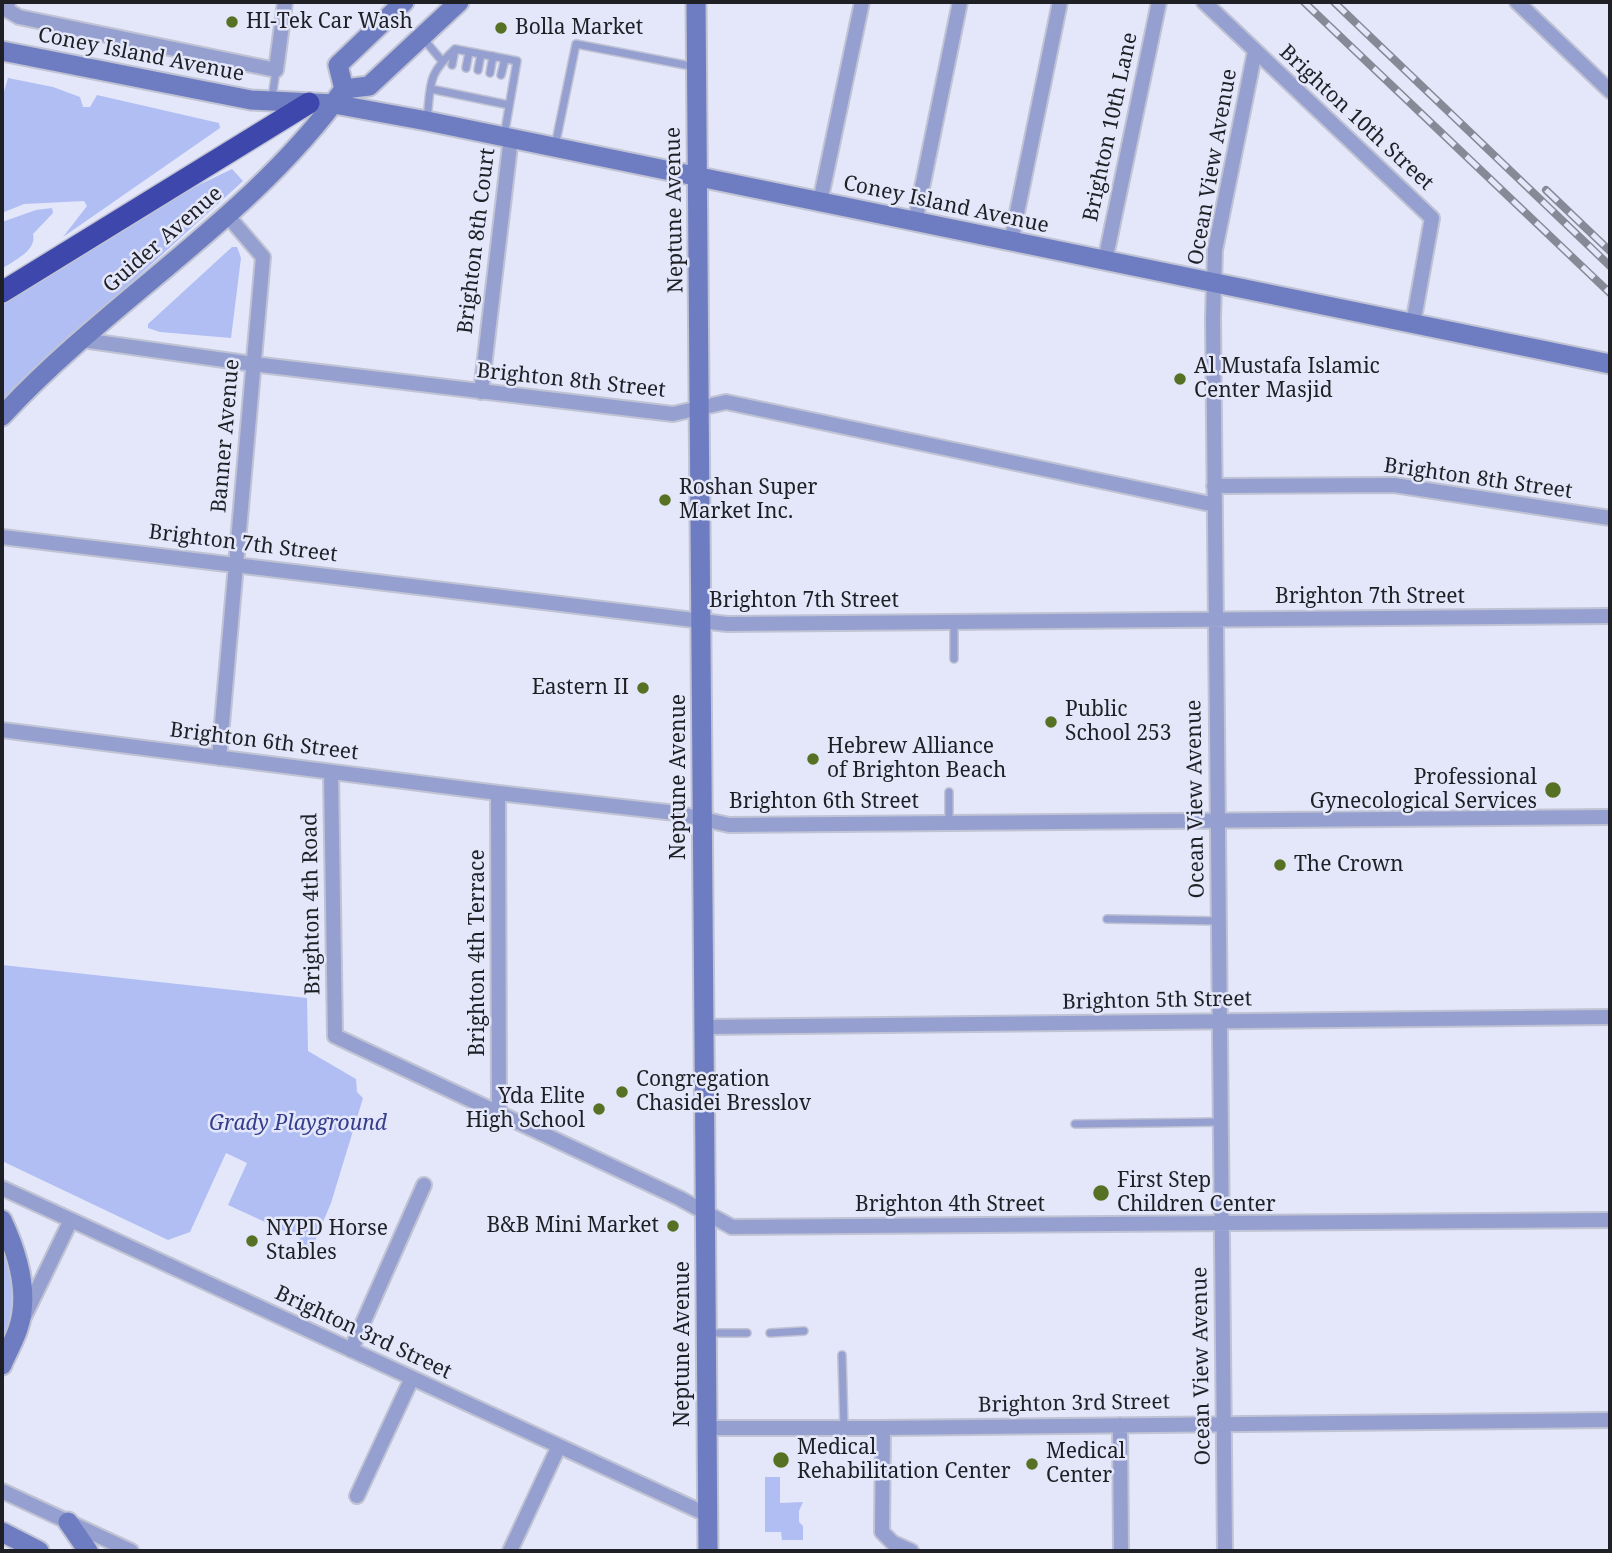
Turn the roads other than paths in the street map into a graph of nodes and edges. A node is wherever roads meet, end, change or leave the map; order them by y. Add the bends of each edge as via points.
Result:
1 (285, 2) edge
2 (404, 2) edge
3 (459, 2) edge
4 (696, 2) edge
5 (861, 2) edge
6 (960, 2) edge
7 (1060, 2) edge
8 (1159, 2) edge
9 (1204, 2) edge
10 (1517, 2) edge
11 (8, 6) edge
12 (422, 36) junction
13 (455, 49) junction
14 (2, 51) edge
15 (469, 51) junction
16 (1255, 51) junction
17 (481, 54) junction
18 (493, 57) junction
19 (505, 59) junction
20 (442, 61) junction
21 (452, 65) dead end
22 (696, 67) junction
23 (466, 68) dead end
24 (276, 70) junction
25 (478, 70) dead end
26 (490, 73) dead end
27 (501, 75) dead end
28 (448, 83) dead end
29 (462, 86) dead end
30 (431, 89) junction
31 (474, 89) dead end
32 (486, 91) dead end
33 (1610, 91) edge
34 (447, 93) junction
35 (498, 93) dead end
36 (460, 96) junction
37 (339, 97) junction
38 (473, 98) junction
39 (485, 100) junction
40 (272, 102) junction
41 (309, 103) junction
42 (496, 103) junction
43 (509, 105) junction
44 (427, 121) junction
45 (508, 137) junction
46 (555, 146) junction
47 (697, 176) junction
48 (820, 202) junction
49 (227, 215) junction
50 (915, 222) junction
51 (1011, 242) junction
52 (1105, 261) junction
53 (1214, 283) junction
54 (10, 286) edge
55 (1413, 324) junction
56 (82, 340) junction
57 (253, 364) junction
58 (1610, 364) edge
59 (481, 392) junction
60 (699, 408) junction
61 (2, 416) edge
62 (1214, 486) junction
63 (1215, 505) junction
64 (1610, 518) edge
65 (2, 537) edge
66 (236, 564) junction
67 (1610, 616) edge
68 (1216, 619) junction
69 (701, 621) junction
70 (954, 622) junction
71 (954, 659) dead end
72 (2, 730) edge
73 (219, 758) junction
74 (331, 772) junction
75 (949, 792) dead end
76 (498, 793) junction
77 (1610, 817) edge
78 (702, 819) junction
79 (1218, 819) junction
80 (949, 823) junction
81 (1107, 919) dead end
82 (1219, 922) junction
83 (1610, 1017) edge
84 (1220, 1021) junction
85 (704, 1027) junction
86 (334, 1036) joint
87 (499, 1113) junction
88 (1221, 1122) junction
89 (1075, 1124) dead end
90 (424, 1185) dead end
91 (2, 1188) edge
92 (705, 1212) junction
93 (2, 1220) edge
94 (71, 1220) junction
95 (1610, 1220) edge
96 (1222, 1224) junction
97 (19, 1328) junction
98 (804, 1331) dead end
99 (770, 1332) dead end
100 (706, 1333) junction
101 (747, 1333) dead end
102 (351, 1350) junction
103 (842, 1355) dead end
104 (2, 1365) edge
105 (412, 1378) junction
106 (1610, 1420) edge
107 (1224, 1424) junction
108 (1120, 1425) junction
109 (707, 1428) junction
110 (844, 1428) junction
111 (883, 1428) junction
112 (559, 1446) junction
113 (2, 1491) edge
114 (357, 1496) dead end
115 (708, 1515) junction
116 (68, 1522) junction
117 (2, 1532) edge
118 (39, 1551) edge
119 (88, 1551) edge
120 (131, 1551) edge
121 (510, 1551) edge
122 (708, 1551) edge
123 (911, 1551) edge
124 (1121, 1551) edge
125 (1225, 1551) edge

1 - 24 street
2 - 37 main road via 338,65
3 - 12 main road
4 - 22 main road, Neptune Avenue
5 - 48 street
6 - 50 street
7 - 51 street
8 - 52 street, Brighton 10th Lane
9 - 16 street, Brighton 10th Street
10 - 33 street
11 - 24 street, Coney Island Avenue via 19,17
12 - 20 lane
12 - 37 main road via 369,86
13 - 15 lane
13 - 20 lane
13 - 21 lane
14 - 40 main road, Coney Island Avenue
15 - 17 lane
15 - 23 lane
16 - 53 street, Ocean View Avenue via 1214,250
16 - 55 street, Brighton 10th Street via 1432,218
17 - 18 lane
17 - 25 lane
18 - 19 lane
18 - 26 lane
19 - 27 lane
19 - 43 lane via 517,61
20 - 30 lane via 432,75
22 - 46 lane via 576,44
22 - 47 main road, Neptune Avenue
24 - 40 lane, Coney Island Avenue
28 - 34 lane
29 - 36 lane
30 - 34 lane
30 - 44 lane
31 - 38 lane
32 - 39 lane
34 - 36 lane
35 - 42 lane
36 - 38 lane
37 - 41 main road, Coney Island Avenue
37 - 44 main road, Coney Island Avenue
37 - 49 main road, Guider Avenue
38 - 39 lane
39 - 42 lane
40 - 41 main road, Coney Island Avenue
41 - 54 highway
42 - 43 lane
43 - 45 lane
44 - 45 main road, Coney Island Avenue
45 - 46 main road, Coney Island Avenue
45 - 59 street, Brighton 8th Court
46 - 47 main road, Coney Island Avenue
47 - 48 main road, Coney Island Avenue
47 - 60 main road, Neptune Avenue
48 - 50 main road, Coney Island Avenue
49 - 56 main road, Guider Avenue
49 - 57 street, Banner Avenue via 262,257
50 - 51 main road, Coney Island Avenue
51 - 52 main road, Coney Island Avenue
52 - 53 main road, Coney Island Avenue
53 - 55 main road, Coney Island Avenue
53 - 62 street, Ocean View Avenue
55 - 58 main road, Coney Island Avenue
56 - 57 street, Brighton 8th Street
56 - 61 main road, Guider Avenue
57 - 59 street, Brighton 8th Street
57 - 66 street, Banner Avenue
59 - 60 street, Brighton 8th Street via 673,414
60 - 63 street, Brighton 8th Street via 726,402
60 - 69 main road, Neptune Avenue
62 - 63 street, Ocean View Avenue
62 - 64 street, Brighton 8th Street via 1394,485
63 - 68 street, Ocean View Avenue
65 - 66 street, Brighton 7th Street
66 - 69 street, Brighton 7th Street
66 - 73 street, Banner Avenue
67 - 68 street, Brighton 7th Street
68 - 70 street, Brighton 7th Street
68 - 79 street, Ocean View Avenue
69 - 70 street, Brighton 7th Street
69 - 78 main road, Neptune Avenue
70 - 71 lane
72 - 73 street, Brighton 6th Street
73 - 74 street, Brighton 6th Street
74 - 76 street, Brighton 6th Street
74 - 86 street, Brighton 4th Road
75 - 80 lane
76 - 78 street, Brighton 6th Street
76 - 87 street, Brighton 4th Terrace
77 - 79 street, Brighton 6th Street
78 - 80 street, Brighton 6th Street via 729,825
78 - 85 main road, Neptune Avenue
79 - 80 street, Brighton 6th Street
79 - 82 street, Ocean View Avenue
81 - 82 lane
82 - 84 street, Ocean View Avenue
83 - 84 street, Brighton 5th Street
84 - 85 street, Brighton 5th Street
84 - 88 street, Ocean View Avenue
85 - 92 main road, Neptune Avenue
86 - 87 street, Brighton 4th Street
87 - 92 street, Brighton 4th Street
88 - 89 lane
88 - 96 street, Ocean View Avenue
90 - 102 street
91 - 94 street, Brighton 3rd Street
92 - 96 street, Brighton 4th Street via 732,1227
92 - 100 main road, Neptune Avenue
93 - 97 main road via 20,1268
94 - 97 street
94 - 102 street, Brighton 3rd Street
95 - 96 street, Brighton 4th Street
96 - 107 street, Ocean View Avenue
97 - 104 main road
98 - 99 lane
100 - 101 lane
100 - 109 main road, Neptune Avenue
102 - 105 street, Brighton 3rd Street
103 - 110 lane
105 - 112 street, Brighton 3rd Street
105 - 114 street
106 - 107 street, Brighton 3rd Street
107 - 108 street, Brighton 3rd Street
107 - 125 street, Ocean View Avenue
108 - 111 street, Brighton 3rd Street
108 - 124 street
109 - 110 street, Brighton 3rd Street
109 - 115 main road, Neptune Avenue
110 - 111 street, Brighton 3rd Street
111 - 123 street via 882,1532
112 - 115 street, Brighton 3rd Street
112 - 121 street
113 - 116 street
115 - 122 main road, Neptune Avenue
116 - 119 main road
116 - 120 street
117 - 118 main road

